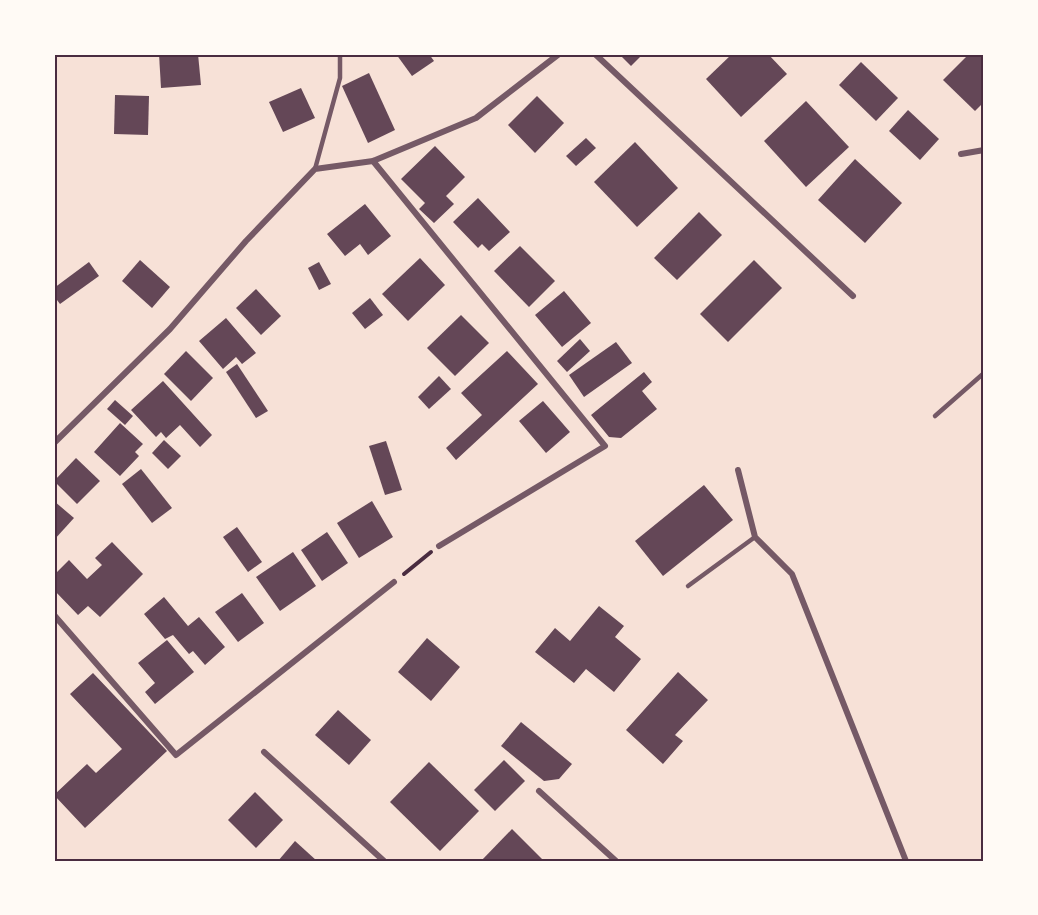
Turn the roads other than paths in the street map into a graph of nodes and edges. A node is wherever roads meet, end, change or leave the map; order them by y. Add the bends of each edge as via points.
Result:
1 (340, 54) edge
2 (559, 54) edge
3 (595, 54) edge
4 (984, 150) edge
5 (962, 154) dead end
6 (373, 161) junction
7 (315, 169) junction
8 (853, 296) dead end
9 (984, 373) edge
10 (935, 416) dead end
11 (54, 442) edge
12 (738, 470) dead end
13 (755, 537) junction
14 (439, 546) road end
15 (394, 582) road end
16 (688, 586) dead end
17 (54, 615) edge
18 (264, 752) dead end
19 (539, 791) dead end
20 (384, 861) edge
21 (616, 861) edge
22 (906, 861) edge

1 - 7 lane via 340,78
2 - 6 street via 476,118
3 - 8 street
4 - 5 street
6 - 7 street
6 - 14 street via 605,446
7 - 11 street via 170,329
9 - 10 lane
12 - 13 street
13 - 16 lane
13 - 22 street via 792,574
15 - 17 street via 176,755
18 - 20 street
19 - 21 street

